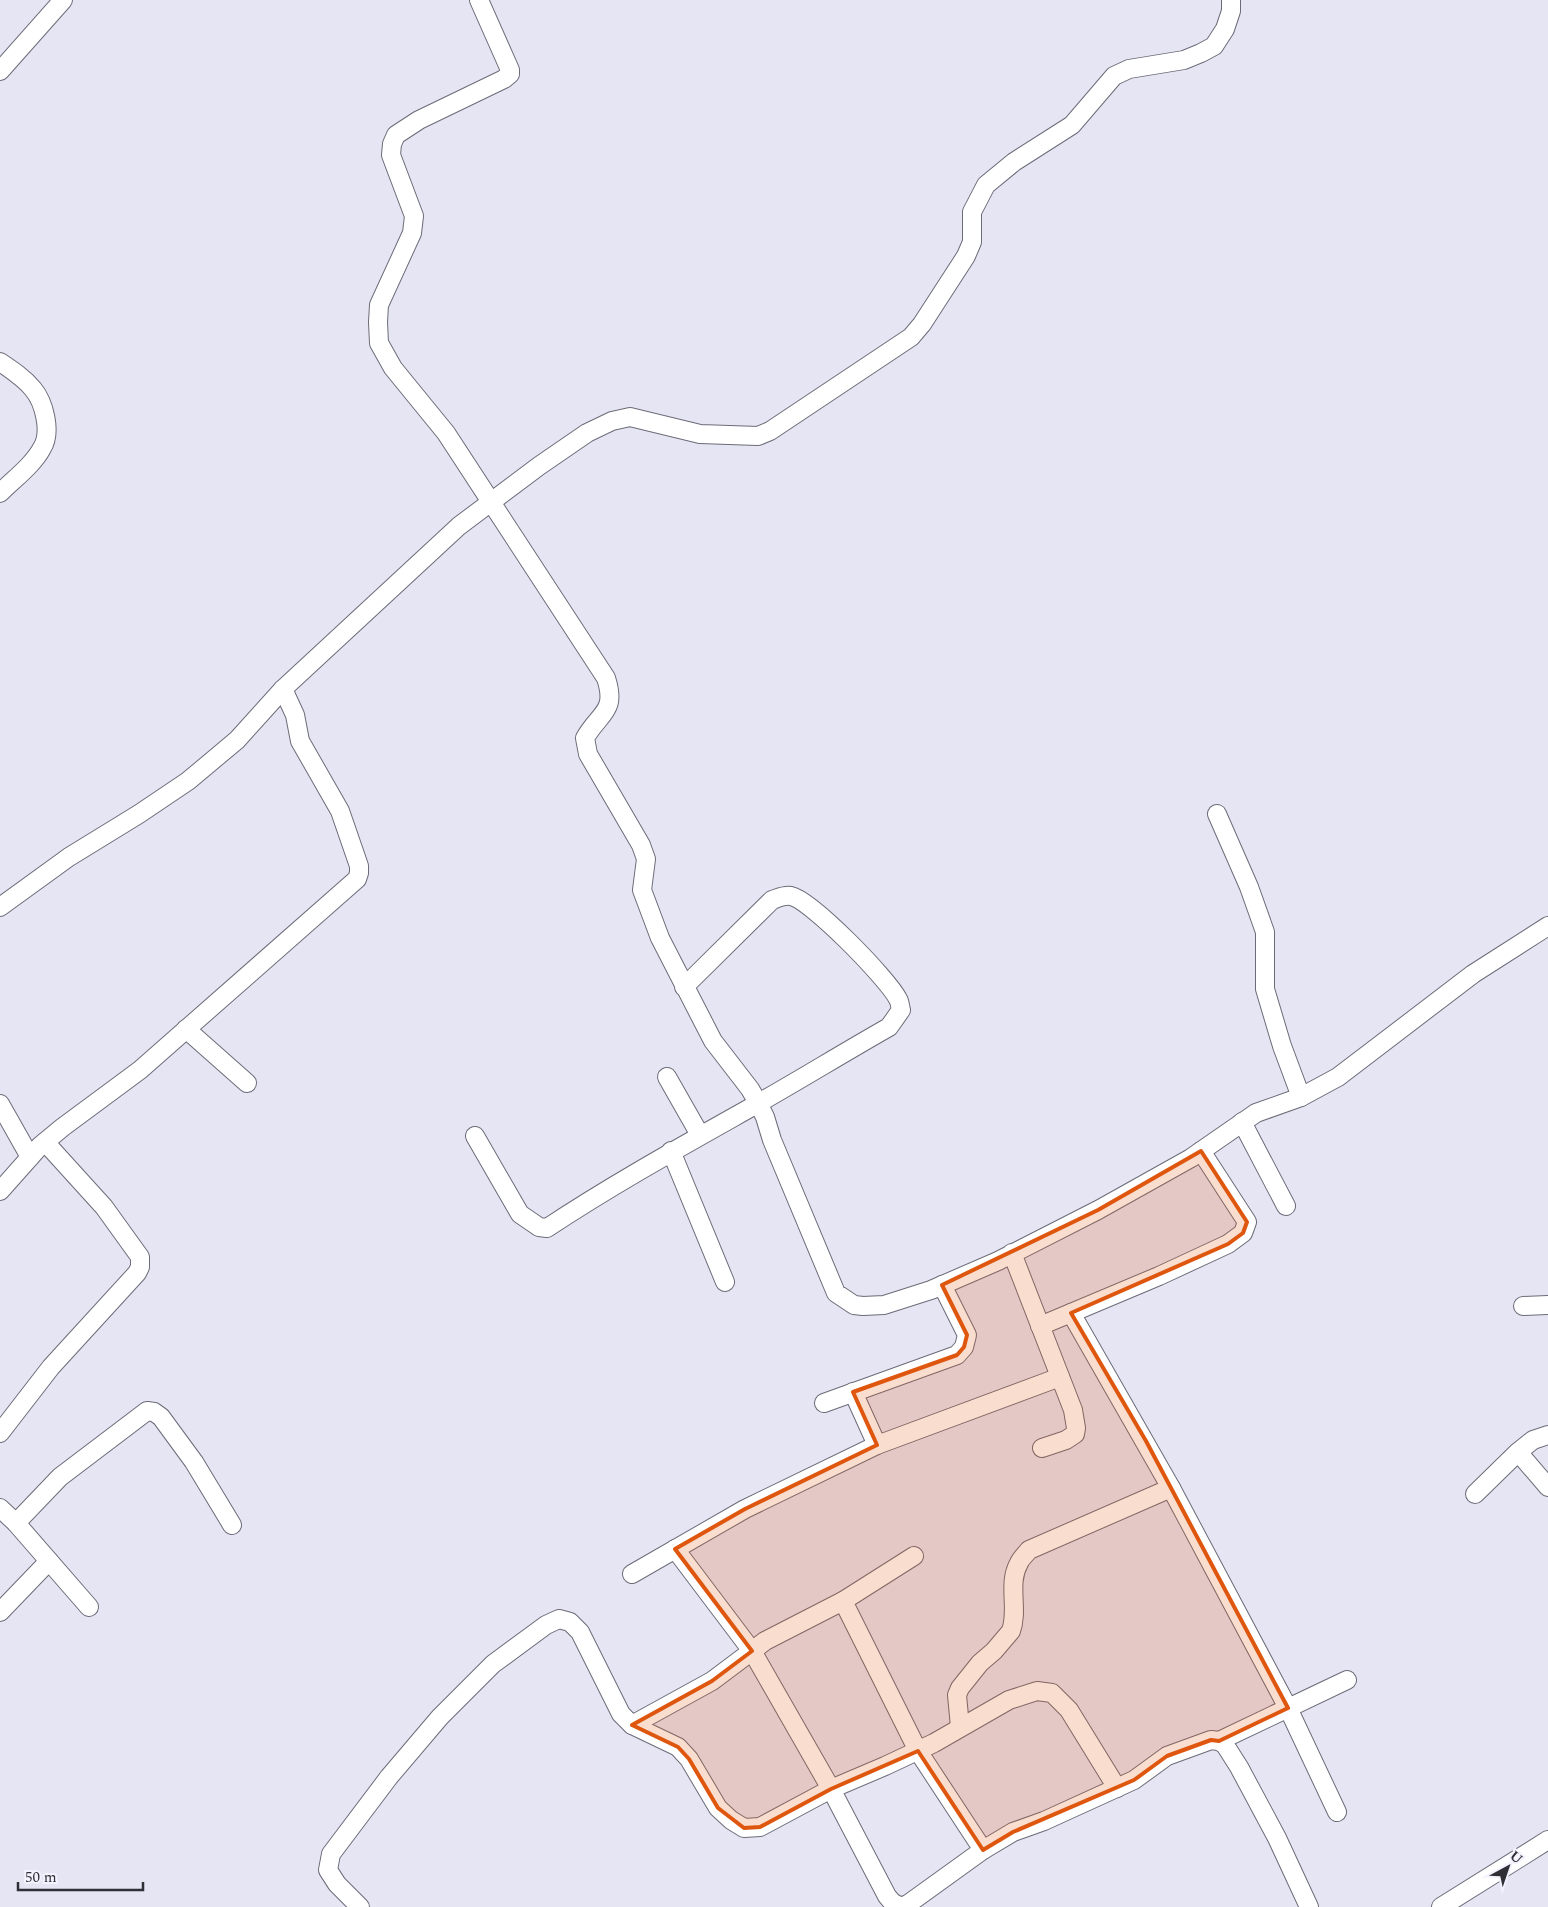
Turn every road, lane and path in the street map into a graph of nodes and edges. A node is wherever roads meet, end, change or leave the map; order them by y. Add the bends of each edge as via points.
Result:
1 (63, 0) edge
2 (479, 0) edge
3 (1231, 0) edge
4 (0, 71) edge
5 (0, 362) edge
6 (0, 493) edge
7 (491, 502) junction
8 (283, 689) junction
9 (1217, 814) dead end
10 (0, 907) edge
11 (1548, 926) edge
12 (684, 986) junction
13 (186, 1028) junction
14 (667, 1077) dead end
15 (247, 1083) dead end
16 (1301, 1097) junction
17 (758, 1103) junction
18 (0, 1104) edge
19 (1242, 1122) junction
20 (700, 1135) junction
21 (475, 1136) dead end
22 (45, 1142) junction
23 (671, 1151) junction
24 (1201, 1151) junction
25 (30, 1157) junction
26 (0, 1191) edge
27 (1286, 1206) dead end
28 (1012, 1254) junction
29 (725, 1282) dead end
30 (942, 1285) junction
31 (1548, 1305) edge
32 (1523, 1306) dead end
33 (1071, 1313) junction
34 (1040, 1326) junction
35 (1060, 1377) junction
36 (853, 1392) junction
37 (824, 1403) dead end
38 (0, 1433) edge
39 (1548, 1436) edge
40 (877, 1445) junction
41 (1042, 1448) dead end
42 (1518, 1452) junction
43 (1548, 1487) edge
44 (1171, 1488) junction
45 (1475, 1494) dead end
46 (0, 1508) edge
47 (16, 1523) junction
48 (232, 1525) dead end
49 (675, 1549) junction
50 (914, 1556) dead end
51 (50, 1561) junction
52 (632, 1574) dead end
53 (843, 1601) junction
54 (89, 1607) dead end
55 (0, 1612) edge
56 (752, 1651) junction
57 (1347, 1680) dead end
58 (1288, 1708) junction
59 (632, 1725) junction
60 (960, 1727) junction
61 (1219, 1740) junction
62 (918, 1751) junction
63 (1117, 1788) junction
64 (831, 1789) junction
65 (1337, 1812) dead end
66 (1548, 1840) edge
67 (983, 1850) junction
68 (360, 1907) edge
69 (1309, 1907) edge
70 (1441, 1907) edge

1 - 4 street
2 - 7 street via 510,74 396,135 391,155 414,216 412,233 380,305 378,322 379,343 393,368 446,433
3 - 7 street via 1225,29 1214,46 1184,60 1129,69 1114,76 1072,125 1014,162 986,185 972,212 972,242 966,256 911,337 770,432 758,436 700,434 630,417 612,421 587,433
5 - 6 street via 34,390 44,411 46,428 43,446
7 - 8 street via 452,533
7 - 12 street via 606,678 611,698 605,712 585,738 588,754 641,844 646,859 642,890 660,938
8 - 10 street via 237,740 188,781 69,857
8 - 13 street via 295,715 300,741 340,811 360,873 350,886
9 - 16 street via 1265,932 1265,989
11 - 16 street via 1473,974 1338,1077
12 - 17 street via 713,1041
12 - 17 street via 772,900 791,896 828,923 869,961 899,1000 901,1010 889,1027
13 - 15 street
13 - 22 street via 140,1070
14 - 20 street
16 - 19 street via 1256,1113
17 - 20 street
17 - 30 street via 836,1293 854,1305 884,1305
18 - 25 street
19 - 24 street
19 - 27 street
20 - 23 street
21 - 23 street via 520,1214 539,1227 547,1228
22 - 25 street
22 - 38 street via 104,1207 140,1257 140,1267 120,1294 52,1367
23 - 29 street
24 - 28 street via 1098,1210
24 - 33 street via 1247,1222 1242,1233 1219,1248
25 - 26 street
28 - 30 street
28 - 34 street
30 - 36 street via 967,1335 957,1355
31 - 32 street
33 - 34 street
33 - 44 street
34 - 35 street
35 - 40 street
35 - 41 street via 1073,1410 1076,1432 1066,1440
36 - 37 street
36 - 40 street
39 - 42 street via 1533,1440
40 - 49 street via 745,1509
42 - 43 street
42 - 45 street
44 - 58 street
44 - 60 street via 1029,1550 1018,1564 1013,1582 1014,1624 994,1651 967,1678 957,1695
46 - 47 street
47 - 48 street via 60,1477 147,1411 161,1417 194,1462
47 - 51 street
49 - 52 street
49 - 56 street
50 - 53 street
51 - 54 street
51 - 55 street
53 - 56 street via 765,1641
53 - 62 street
56 - 59 street via 712,1681
56 - 64 street
57 - 58 street
58 - 61 street
58 - 65 street
59 - 64 street via 678,1747 689,1759 718,1808 744,1828 760,1827
59 - 68 street via 612,1700 580,1632 570,1622 559,1619 546,1625 493,1664 440,1716 331,1854 328,1870
60 - 62 street
60 - 63 street via 1009,1700 1037,1691 1052,1694 1069,1710
61 - 63 street via 1166,1756 1134,1780
61 - 69 street via 1239,1768 1277,1838
62 - 64 street
62 - 67 street
63 - 67 street via 1013,1832
64 - 67 street via 888,1896 901,1907 917,1899
66 - 70 street

